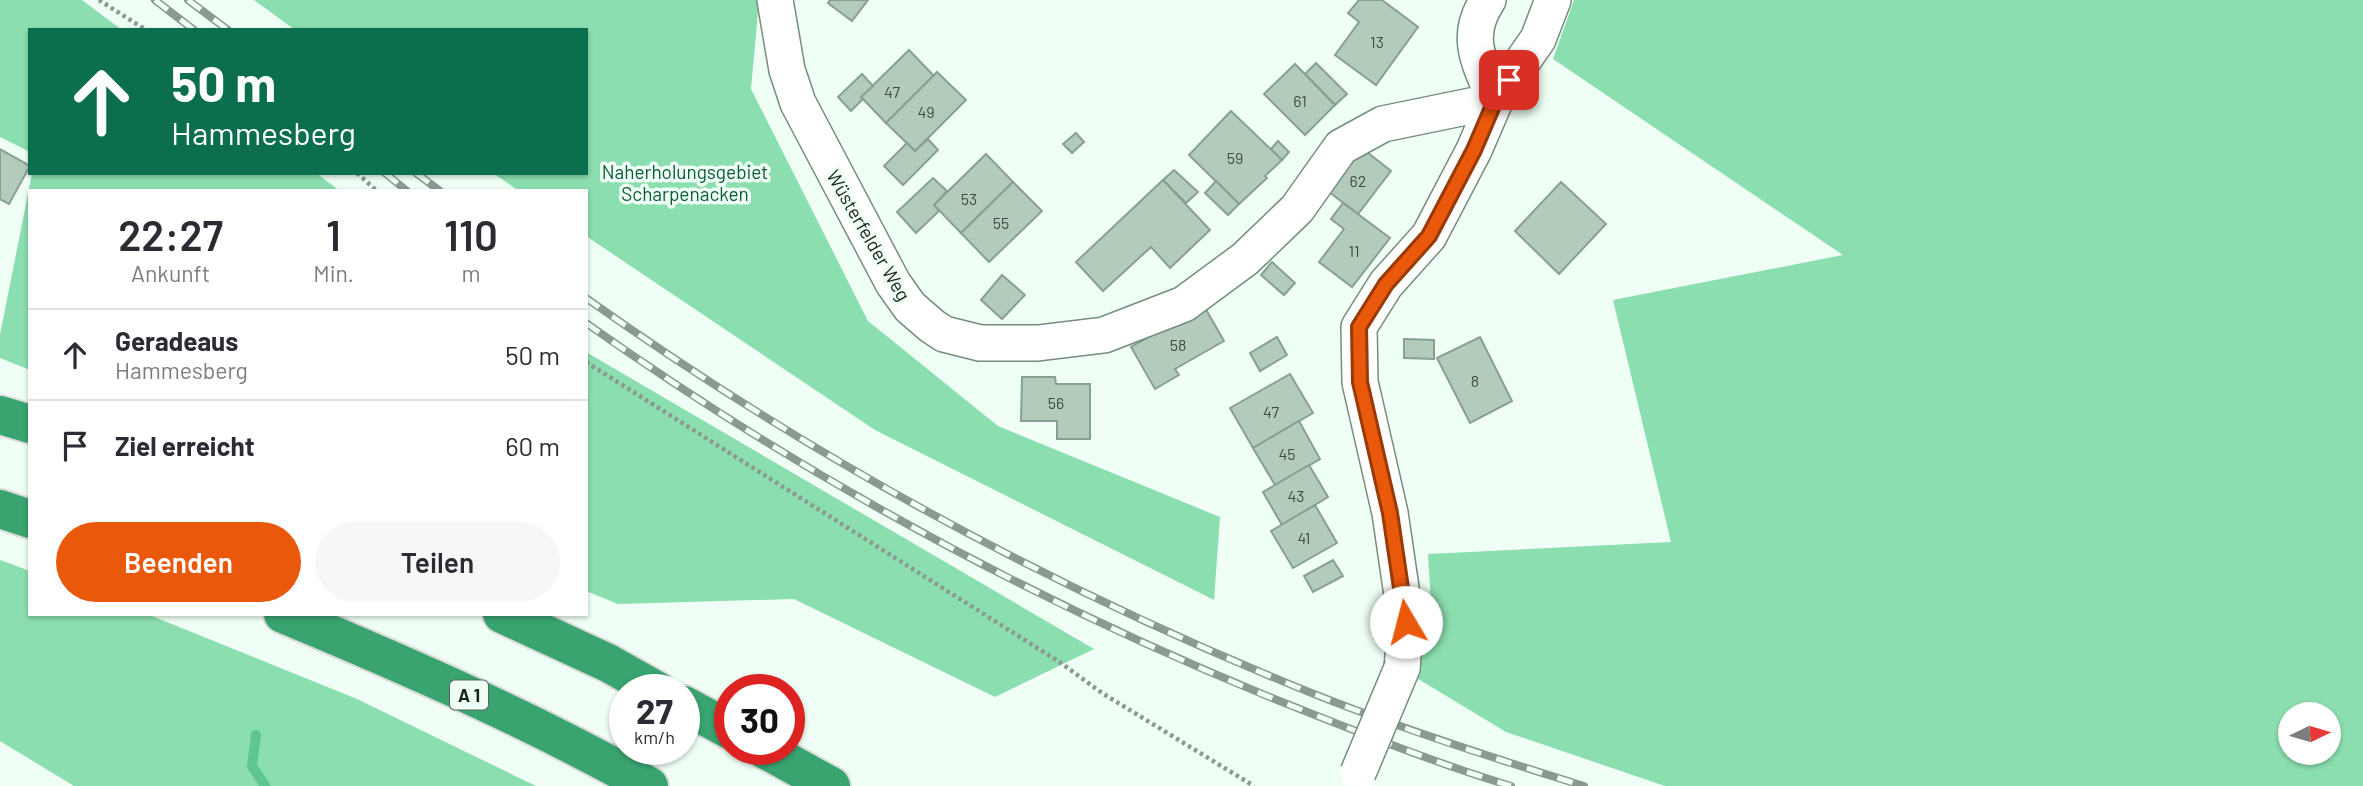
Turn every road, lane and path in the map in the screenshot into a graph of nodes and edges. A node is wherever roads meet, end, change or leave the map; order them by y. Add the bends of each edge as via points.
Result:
1 (99, 0) edge
2 (775, 0) edge
3 (1489, 0) edge
4 (1553, 0) edge
5 (143, 28) edge
6 (1495, 101) junction
7 (359, 175) edge
8 (375, 189) edge
9 (588, 363) edge
10 (0, 415) edge
11 (28, 423) edge
12 (0, 509) edge
13 (28, 518) edge
14 (288, 616) edge
15 (506, 616) edge
16 (628, 674) edge
17 (793, 765) edge
18 (1357, 779) edge
19 (649, 786) edge
20 (831, 786) edge
21 (1254, 786) edge

1 - 5 path
2 - 6 street, Wüsterfelder Weg via 787,70 798,103 892,282 932,326 944,334 980,343 1038,343 1104,335 1184,303 1245,259 1297,209 1341,146 1383,124
3 - 6 street via 1477,16 1475,50
4 - 6 street via 1538,39
6 - 18 street, bridge via 1429,236 1386,284 1359,327 1360,382 1390,513 1406,622 1402,668
7 - 8 path
9 - 21 path
10 - 11 highway
12 - 13 highway
14 - 19 highway, A 1 via 410,667
15 - 16 highway
17 - 20 highway

